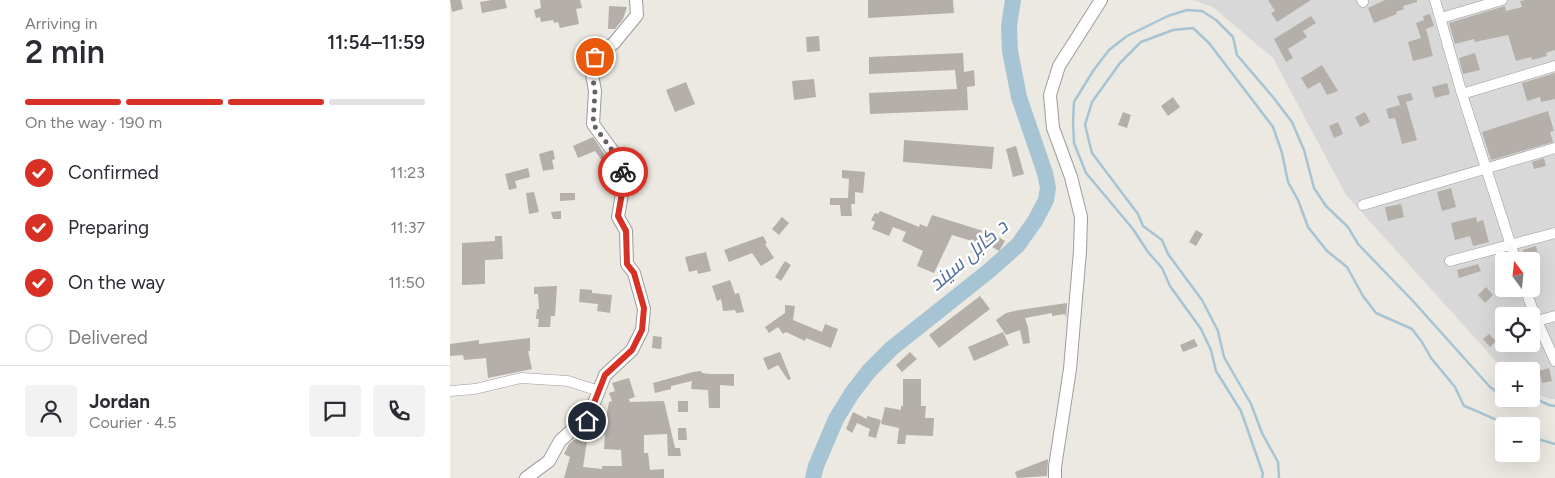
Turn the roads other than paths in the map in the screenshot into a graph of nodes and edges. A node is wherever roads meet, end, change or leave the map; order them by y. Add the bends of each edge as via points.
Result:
1 (636, 0) edge
2 (1101, 0) edge
3 (1435, 0) edge
4 (1502, 0) edge
5 (1441, 18) junction
6 (1555, 66) edge
7 (1462, 94) junction
8 (1555, 148) edge
9 (1487, 168) junction
10 (1363, 205) dead end
11 (1555, 233) edge
12 (1511, 246) junction
13 (1513, 252) edge
14 (1450, 261) dead end
15 (1555, 316) edge
16 (1540, 320) edge
17 (1540, 329) edge
18 (1555, 361) edge
19 (598, 391) junction
20 (450, 392) edge
21 (526, 478) edge
22 (1055, 478) edge

1 - 19 street via 637,15 614,43 595,57 591,69 595,91 593,124 617,157 625,176 618,216 626,231 627,264 634,273 644,308 642,330 632,350 605,375
2 - 22 street via 1059,66 1050,95 1053,128 1081,217 1070,369
3 - 5 street
4 - 5 street
5 - 7 street
6 - 7 street
7 - 9 street
8 - 9 street
9 - 10 street
9 - 12 street
11 - 12 street
12 - 13 street
12 - 14 street
15 - 16 street
17 - 18 street
19 - 20 street via 568,381 521,378
19 - 21 street via 587,421 566,435 549,461

